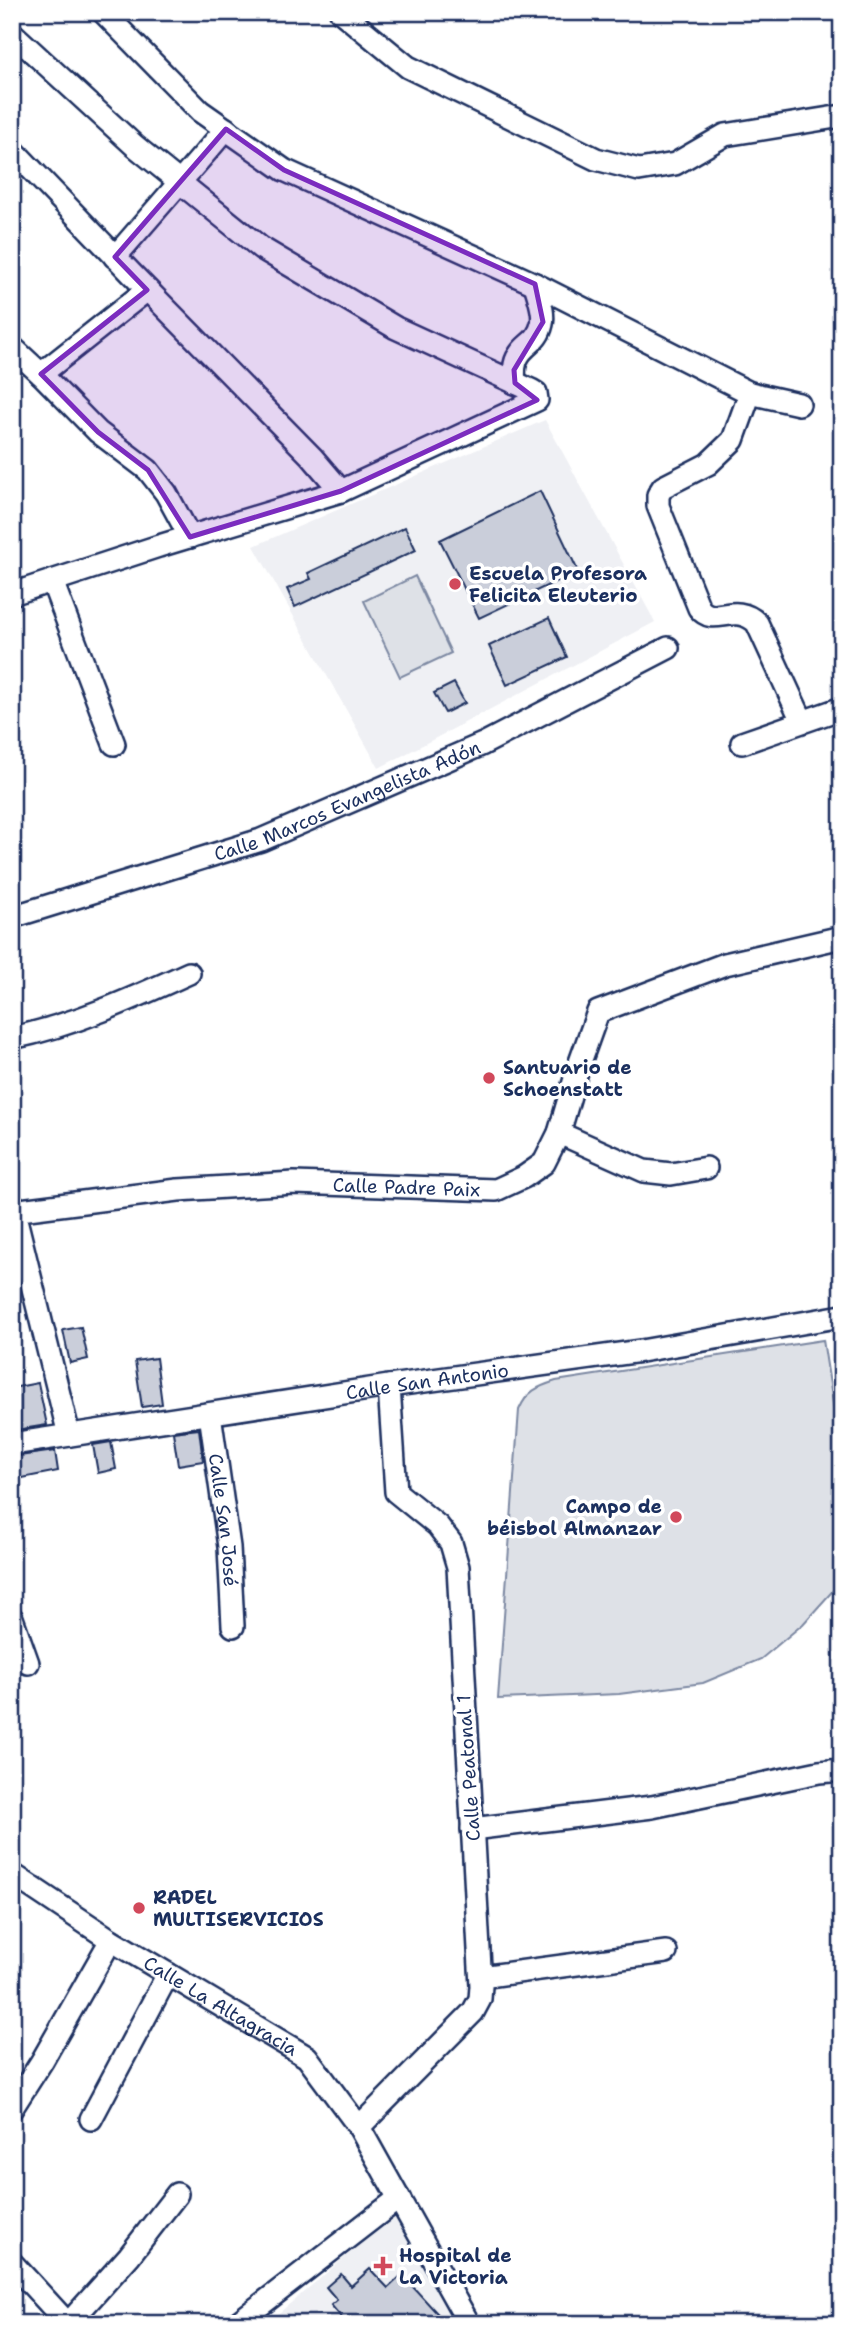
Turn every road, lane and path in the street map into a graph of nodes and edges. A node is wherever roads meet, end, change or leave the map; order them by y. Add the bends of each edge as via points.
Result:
1 (103, 12) edge
2 (341, 12) edge
3 (12, 33) edge
4 (842, 116) edge
5 (226, 129) junction
6 (12, 149) edge
7 (178, 182) junction
8 (115, 257) junction
9 (535, 284) junction
10 (147, 290) junction
11 (12, 347) edge
12 (41, 374) junction
13 (515, 383) junction
14 (750, 393) junction
15 (799, 404) dead end
16 (341, 491) junction
17 (190, 537) junction
18 (51, 581) junction
19 (12, 594) edge
20 (668, 648) dead end
21 (842, 708) edge
22 (802, 721) junction
23 (742, 743) dead end
24 (114, 744) dead end
25 (12, 917) edge
26 (842, 937) edge
27 (189, 973) dead end
28 (12, 1038) edge
29 (559, 1133) junction
30 (706, 1168) dead end
31 (13, 1208) edge
32 (842, 1315) edge
33 (389, 1386) junction
34 (210, 1414) junction
35 (69, 1435) junction
36 (12, 1444) edge
37 (12, 1618) edge
38 (233, 1626) dead end
39 (28, 1663) dead end
40 (842, 1770) edge
41 (472, 1829) junction
42 (12, 1874) edge
43 (111, 1940) junction
44 (666, 1952) dead end
45 (168, 1974) junction
46 (481, 1977) junction
47 (12, 2108) edge
48 (91, 2119) dead end
49 (359, 2127) junction
50 (177, 2194) dead end
51 (399, 2198) junction
52 (12, 2263) edge
53 (68, 2324) edge
54 (236, 2324) edge
55 (469, 2324) edge

1 - 5 street via 200,111
2 - 4 street via 408,67 597,159 639,170 675,164 725,135
3 - 7 street
5 - 7 street
5 - 9 street via 284,170
6 - 8 street
7 - 8 street
7 - 13 street via 261,248 396,328
8 - 10 street
9 - 13 street via 543,322 534,342 519,355
9 - 14 street
10 - 12 street
10 - 16 street
11 - 12 street
12 - 17 street via 98,432 148,470
13 - 16 street via 536,393 537,401
14 - 15 street
14 - 22 street via 733,440 708,464 663,487 658,506 699,608 709,616 739,612 757,623
16 - 17 street
17 - 18 street
18 - 19 street
18 - 24 street
20 - 25 street, Calle Marcos Evangelista Adón via 483,744 261,840
21 - 22 street
22 - 23 street
26 - 29 street, Calle Padre Paix via 725,964 598,1012
27 - 28 street via 121,1004
29 - 30 street via 644,1171 671,1174
29 - 31 street, Calle Padre Paix via 544,1163 496,1190 294,1184 178,1190
31 - 35 street
32 - 33 street, Calle San Antonio via 641,1351
33 - 34 street, Calle San Antonio
33 - 41 street, Calle Peatonal 1 via 397,1492 438,1526 451,1543 458,1567
34 - 35 street, Calle San Antonio
34 - 38 street, Calle San José via 229,1547
35 - 36 street, Calle San Antonio
37 - 39 street
40 - 41 street via 652,1807
41 - 46 street, Calle Peatonal 1
42 - 43 street, Calle La Altagracia
43 - 45 street, Calle La Altagracia
43 - 47 street
44 - 46 street
45 - 48 street
45 - 49 street, Calle La Altagracia via 307,2057
46 - 49 street, Calle Peatonal 1 via 480,1999 473,2012
49 - 51 street, Calle La Altagracia
50 - 53 street
51 - 54 street
51 - 55 street, Calle La Altagracia
52 - 53 street

